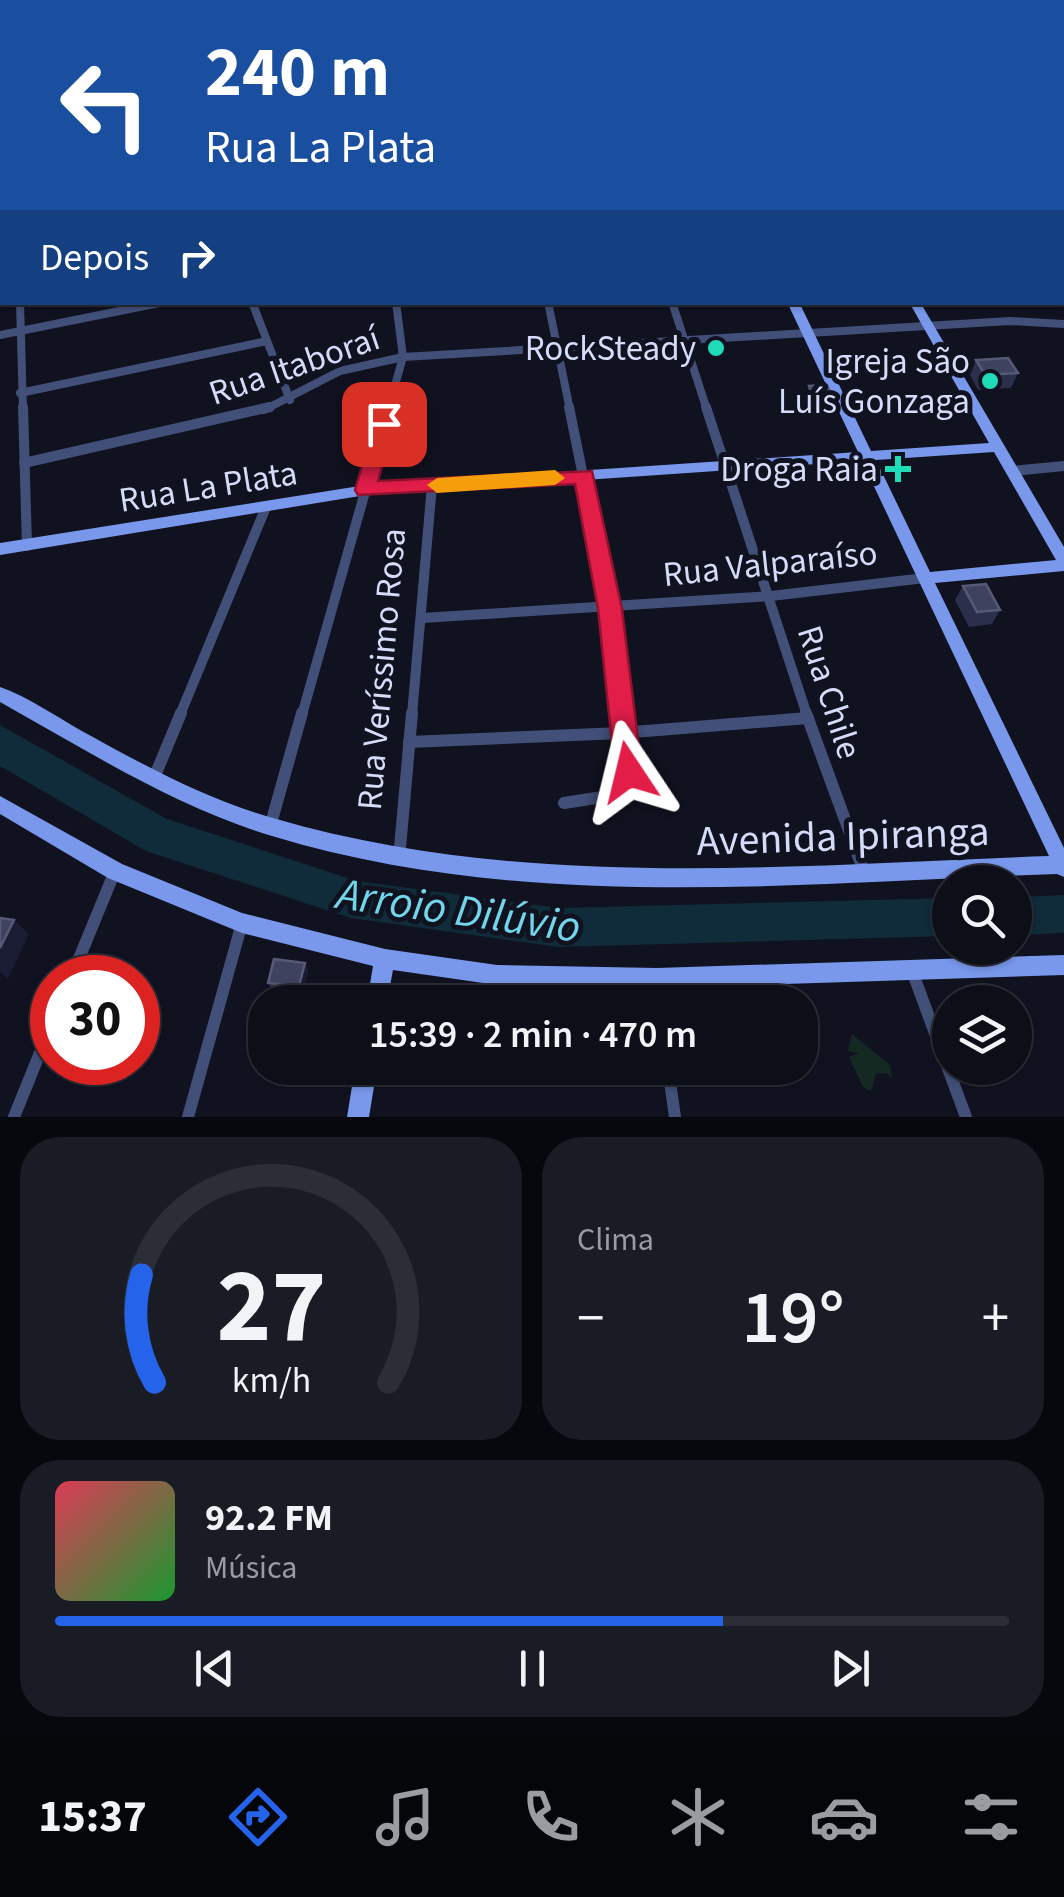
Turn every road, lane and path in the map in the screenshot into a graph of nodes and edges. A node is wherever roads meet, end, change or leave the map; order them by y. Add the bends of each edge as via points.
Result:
1 (20, 305) edge
2 (149, 305) edge
3 (253, 305) edge
4 (396, 305) edge
5 (549, 305) edge
6 (673, 305) edge
7 (793, 305) edge
8 (916, 305) edge
9 (1064, 324) edge
10 (928, 326) junction
11 (20, 331) junction
12 (807, 333) junction
13 (0, 336) edge
14 (267, 341) junction
15 (685, 341) junction
16 (557, 349) junction
17 (403, 358) junction
18 (20, 392) junction
19 (290, 400) junction
20 (998, 447) junction
21 (866, 456) junction
22 (24, 463) junction
23 (728, 465) junction
24 (1064, 466) edge
25 (1012, 471) junction
26 (584, 476) junction
27 (432, 486) junction
28 (366, 490) junction
29 (266, 507) junction
30 (27, 546) junction
31 (0, 553) edge
32 (1064, 562) edge
33 (925, 578) junction
34 (771, 596) junction
35 (610, 609) junction
36 (422, 618) junction
37 (0, 694) edge
38 (808, 718) junction
39 (621, 733) junction
40 (409, 742) junction
41 (154, 778) junction
42 (564, 803) dead end
43 (1, 806) edge
44 (270, 827) junction
45 (399, 860) junction
46 (1064, 866) edge
47 (863, 870) junction
48 (115, 871) junction
49 (242, 923) junction
50 (80, 955) edge
51 (385, 958) junction
52 (1064, 966) edge
53 (912, 970) junction
54 (657, 978) junction
55 (381, 985) edge
56 (658, 985) edge
57 (30, 1077) edge
58 (363, 1085) edge
59 (670, 1085) edge
60 (14, 1117) edge
61 (188, 1117) edge
62 (358, 1117) edge
63 (675, 1117) edge
64 (966, 1117) edge

1 - 11 street
2 - 11 street
3 - 14 street
4 - 17 street
5 - 16 street
6 - 15 street, Rua Chile
7 - 12 main road
8 - 10 main road
9 - 10 street, Rua Itaboraí
10 - 12 street, Rua Itaboraí
10 - 20 main road
11 - 13 street
11 - 18 street
12 - 15 street, Rua Itaboraí
12 - 21 main road
14 - 18 street
14 - 19 street
15 - 16 street, Rua Itaboraí
15 - 23 street, Rua Chile
16 - 17 street, Rua Itaboraí
16 - 26 street
17 - 19 street, Rua Itaboraí via 331,375
17 - 28 street
18 - 22 street
19 - 22 street, Rua Itaboraí
20 - 21 main road, Rua La Plata
20 - 25 main road
21 - 23 main road, Rua La Plata
21 - 33 main road
22 - 30 street
23 - 26 main road, Rua La Plata
23 - 34 street, Rua Chile
24 - 25 street
25 - 32 main road
26 - 27 main road, Rua La Plata
26 - 35 street
27 - 28 main road, Rua La Plata
27 - 36 street, Rua Veríssimo Rosa
28 - 29 main road, Rua La Plata
28 - 44 street
29 - 30 main road, Rua La Plata
29 - 41 street
30 - 31 main road, Rua La Plata
32 - 33 main road, Rua Valparaíso
33 - 34 street, Rua Valparaíso
33 - 46 main road
34 - 35 street, Rua Valparaíso
34 - 38 street, Rua Chile
35 - 36 street, Rua Valparaíso
35 - 39 street
36 - 40 street, Rua Veríssimo Rosa
37 - 41 main road, Avenida Ipiranga
38 - 39 street
38 - 47 street, Rua Chile
39 - 40 street
39 - 42 street via 631,791
40 - 45 street, Rua Veríssimo Rosa
41 - 44 main road, Avenida Ipiranga
43 - 48 main road
44 - 45 main road, Avenida Ipiranga
45 - 47 main road, Avenida Ipiranga via 660,880
46 - 47 main road, Avenida Ipiranga
48 - 49 main road
48 - 50 street
49 - 51 main road
49 - 61 street
51 - 54 main road via 497,975
51 - 55 main road
52 - 53 main road
53 - 54 main road
53 - 64 street
54 - 56 street
57 - 60 street
58 - 62 main road
59 - 63 street

